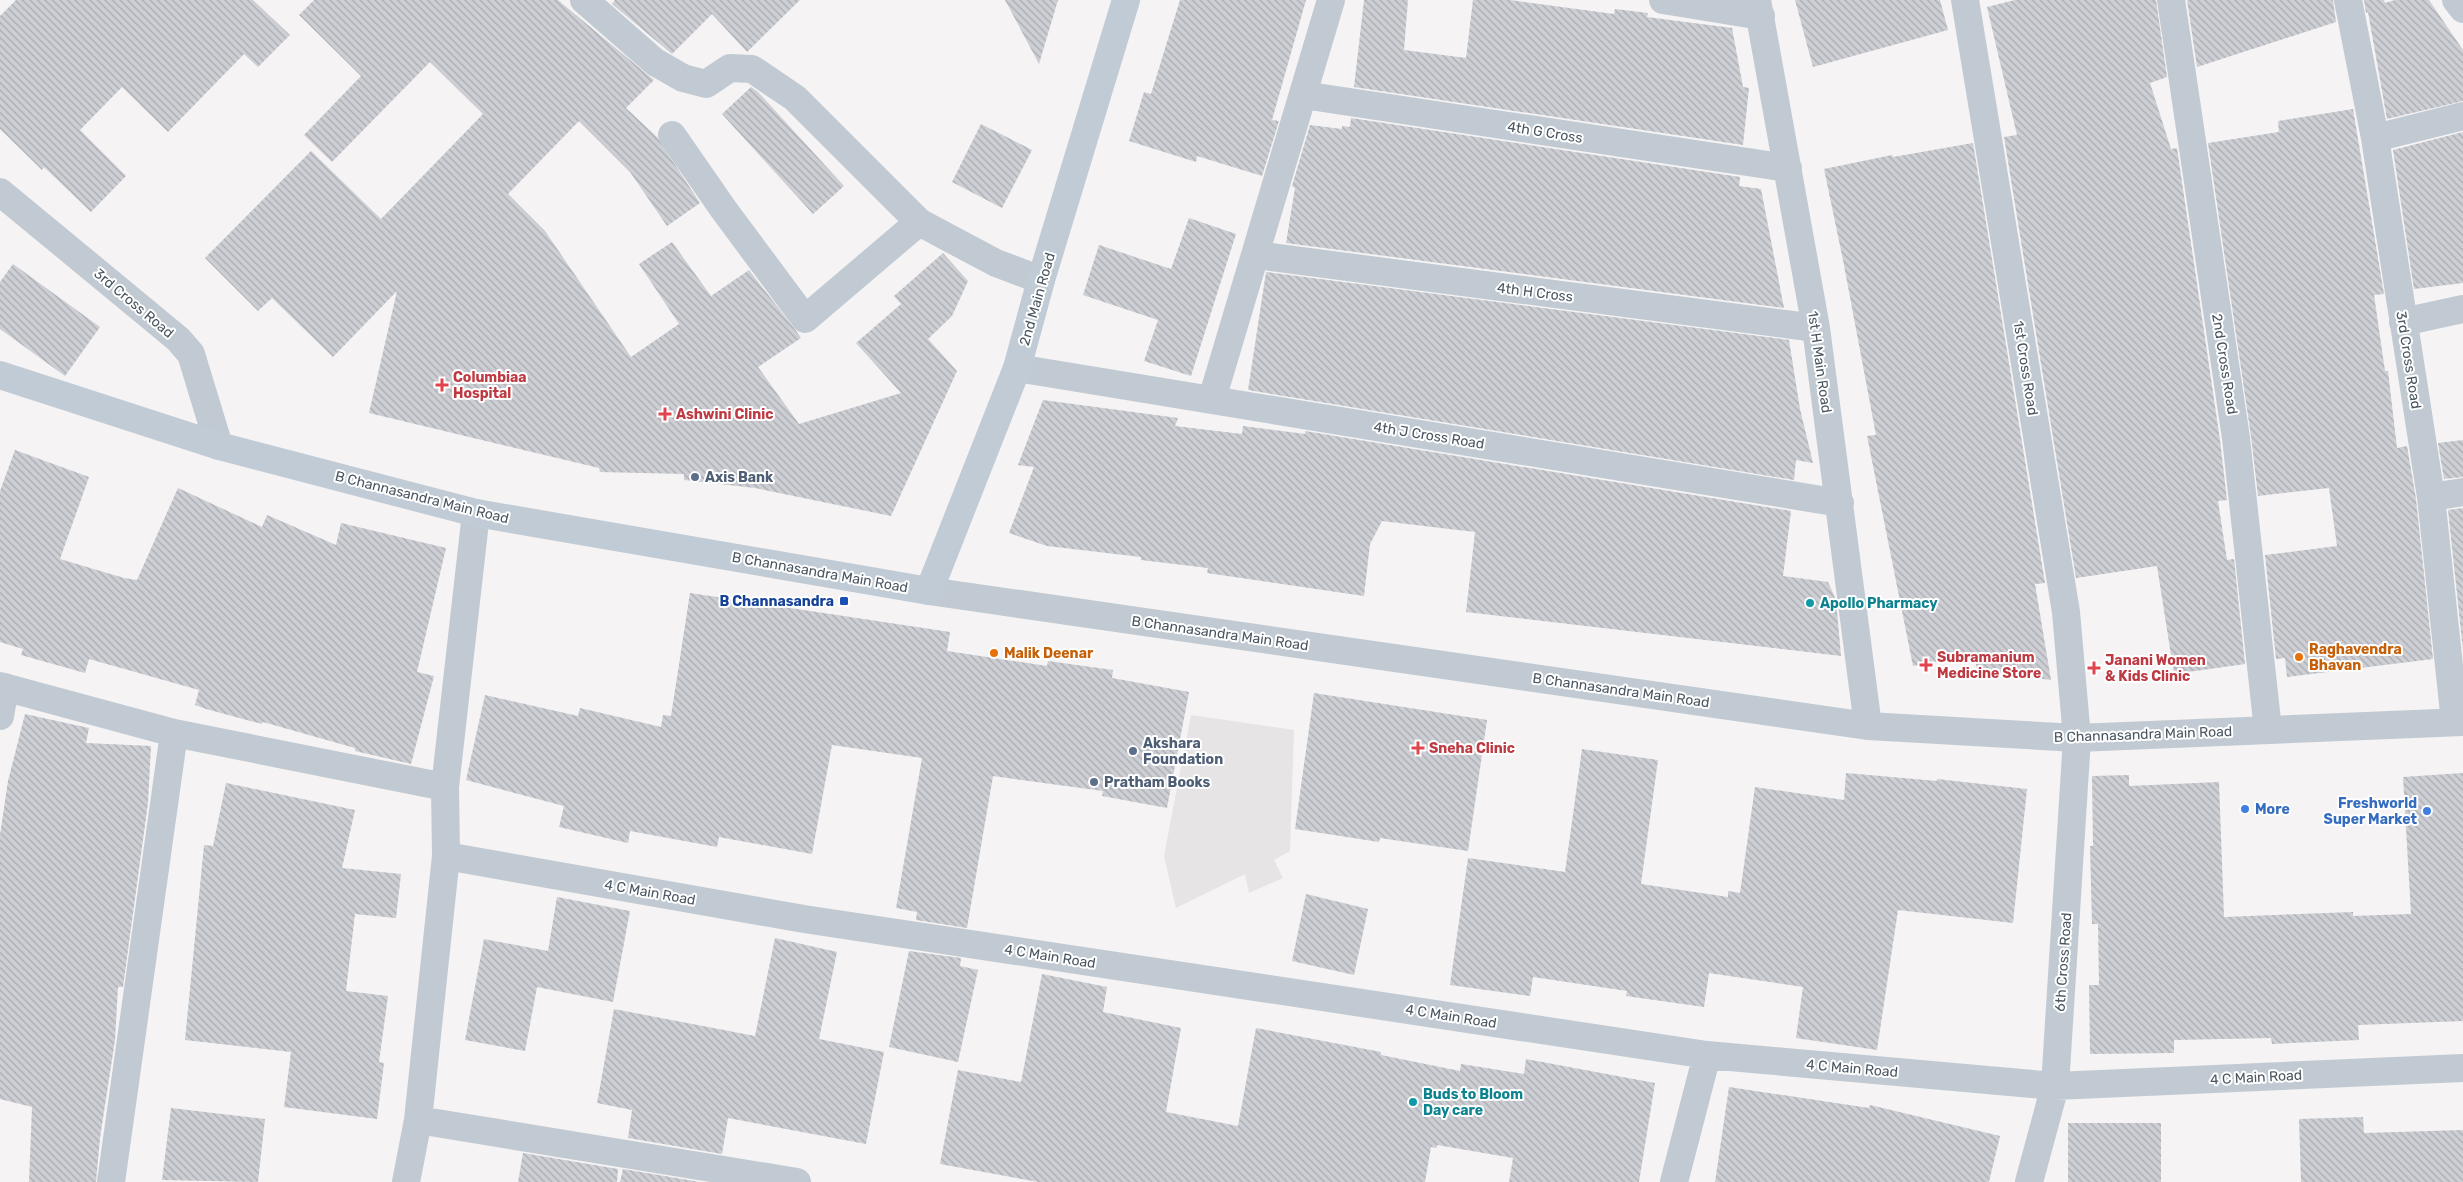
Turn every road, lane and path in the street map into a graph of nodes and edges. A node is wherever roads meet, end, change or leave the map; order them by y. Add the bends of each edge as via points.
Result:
1 (584, 0) edge
2 (1126, 0) edge
3 (1331, 0) edge
4 (1663, 0) edge
5 (1964, 0) edge
6 (2170, 0) edge
7 (2348, 0) edge
8 (2456, 0) edge
9 (1759, 8) edge
10 (2463, 9) edge
11 (1303, 95) junction
12 (2463, 116) edge
13 (672, 135) dead end
14 (2375, 138) junction
15 (1788, 168) junction
16 (0, 192) edge
17 (919, 222) junction
18 (1254, 255) junction
19 (1041, 280) junction
20 (2463, 309) edge
21 (2404, 322) junction
22 (1816, 328) junction
23 (1017, 368) junction
24 (0, 375) edge
25 (1212, 399) junction
26 (219, 446) junction
27 (2463, 492) edge
28 (2431, 497) junction
29 (1840, 503) junction
30 (476, 513) junction
31 (929, 591) junction
32 (3, 687) edge
33 (0, 716) edge
34 (2459, 722) edge
35 (1868, 726) junction
36 (2268, 730) junction
37 (174, 733) junction
38 (2078, 738) junction
39 (445, 788) junction
40 (446, 856) junction
41 (1707, 1055) junction
42 (2463, 1068) edge
43 (2055, 1086) junction
44 (418, 1120) junction
45 (111, 1182) edge
46 (406, 1182) edge
47 (797, 1182) edge
48 (1674, 1182) edge
49 (2029, 1182) edge

1 - 17 street via 655,62 683,78 706,84 730,68 752,69 795,98
2 - 19 main road, 2nd Main Road
3 - 11 street
4 - 9 street
5 - 38 street, 1st Cross Road via 2066,612
6 - 36 street, 2nd Cross Road via 2236,438
7 - 14 street, 3rd Cross Road
8 - 10 street
9 - 15 street, 1st H Main Road
11 - 15 street, 4th G Cross
11 - 18 street
12 - 14 street
13 - 17 street via 806,319
14 - 21 street, 3rd Cross Road
15 - 22 street, 1st H Main Road
16 - 26 street, 3rd Cross Road via 178,339 191,354
17 - 19 street via 996,262
18 - 22 street, 4th H Cross
18 - 25 street
19 - 23 main road, 2nd Main Road
20 - 21 street
21 - 28 street, 3rd Cross Road
22 - 29 street, 1st H Main Road
23 - 25 street, 4th J Cross Road
23 - 31 main road, 2nd Main Road
24 - 26 main road, B Channasandra Main Road
25 - 29 street, 4th J Cross Road
26 - 30 main road, B Channasandra Main Road
27 - 28 street
28 - 34 street, 3rd Cross Road
29 - 35 street, 1st H Main Road
30 - 31 main road, B Channasandra Main Road
30 - 39 street
31 - 35 street, B Channasandra Main Road
32 - 33 street
32 - 37 street
34 - 36 street, B Channasandra Main Road
35 - 38 street, B Channasandra Main Road
36 - 38 street, B Channasandra Main Road
37 - 39 street
37 - 45 street
38 - 43 street, 6th Cross Road
39 - 40 street
40 - 41 street, 4 C Main Road via 804,919
40 - 44 street
41 - 43 street, 4 C Main Road
41 - 48 street
42 - 43 street, 4 C Main Road
43 - 49 street, 6th Cross Road
44 - 46 street
44 - 47 street

